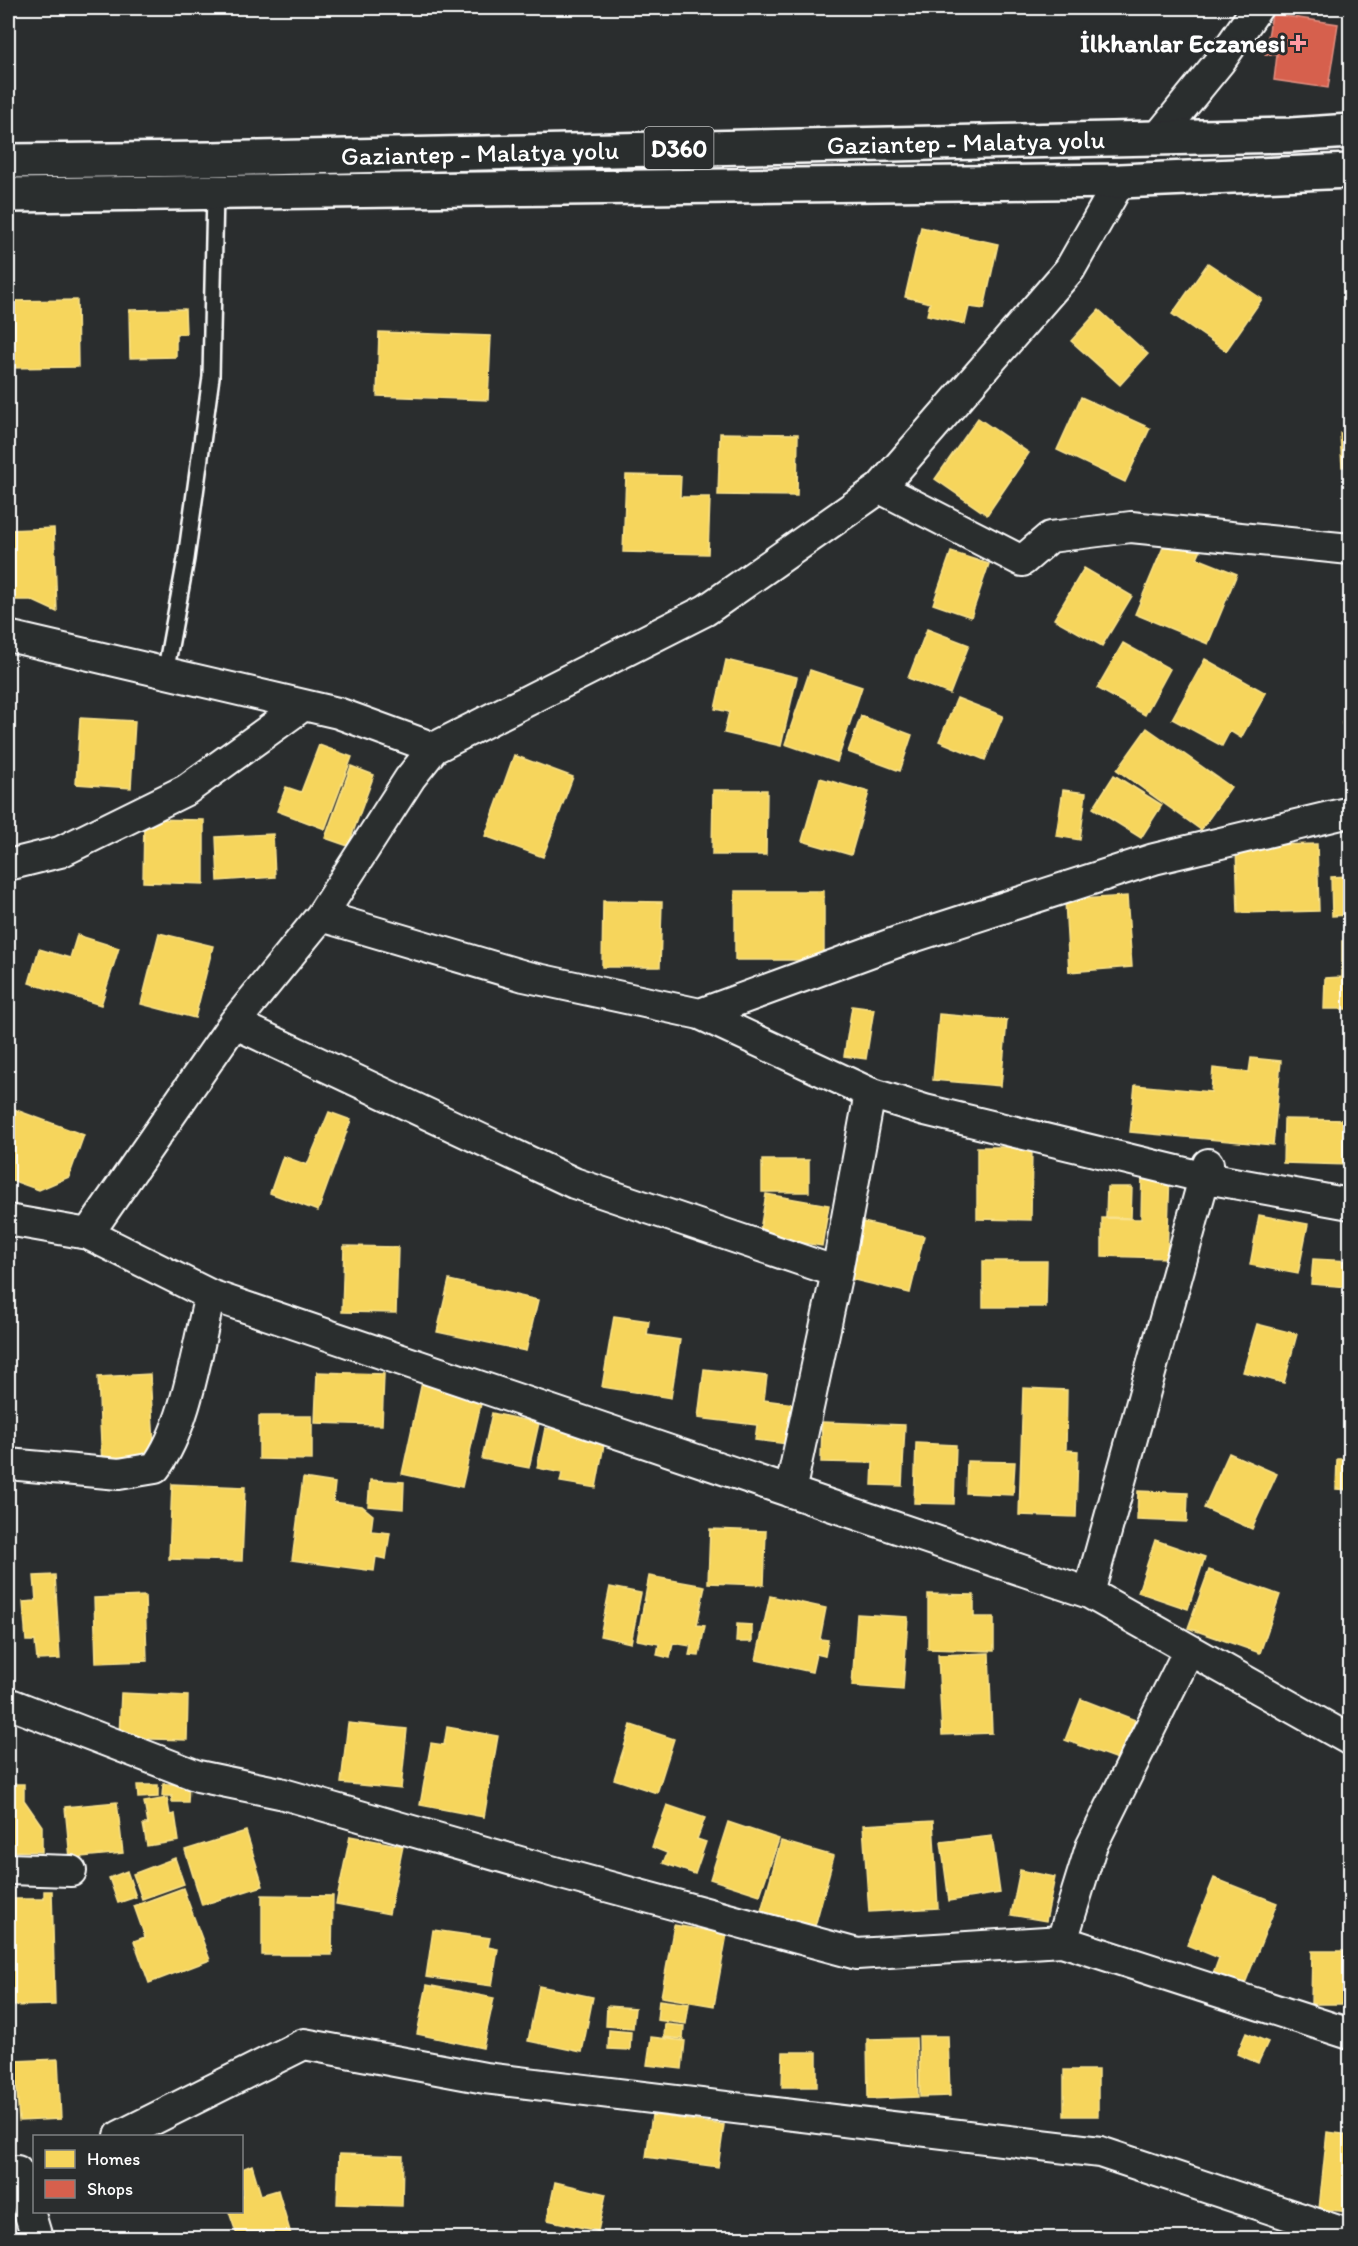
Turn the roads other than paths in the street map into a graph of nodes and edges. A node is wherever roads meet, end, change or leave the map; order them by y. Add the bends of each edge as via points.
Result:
1 (1257, 8) edge
2 (1350, 131) edge
3 (1159, 136) junction
4 (8, 161) edge
5 (1350, 171) edge
6 (1120, 181) junction
7 (215, 193) junction
8 (8, 195) edge
9 (880, 488) junction
10 (1350, 549) edge
11 (8, 636) edge
12 (165, 674) junction
13 (302, 707) junction
14 (434, 748) junction
15 (1350, 812) edge
16 (8, 865) edge
17 (321, 916) junction
18 (700, 1014) junction
19 (234, 1023) junction
20 (870, 1093) junction
21 (1207, 1171) junction
22 (1350, 1204) edge
23 (8, 1221) edge
24 (88, 1234) junction
25 (837, 1272) junction
26 (210, 1295) junction
27 (8, 1464) edge
28 (790, 1492) junction
29 (1089, 1593) junction
30 (1190, 1650) junction
31 (8, 1703) edge
32 (1350, 1740) edge
33 (8, 1869) edge
34 (71, 1871) dead end
35 (1062, 1941) junction
36 (1350, 2034) edge
37 (122, 2135) edge
38 (20, 2171) edge
39 (1350, 2235) edge
40 (37, 2238) edge

1 - 3 street
2 - 3 highway, Gaziantep - Malatya yolu / D360
3 - 4 highway, Gaziantep - Malatya yolu / D360
5 - 6 highway, Gaziantep - Malatya yolu / D360
6 - 7 highway, Gaziantep - Malatya yolu / D360
6 - 9 street via 1070,269
7 - 8 highway, Gaziantep - Malatya yolu / D360
7 - 12 lane via 211,377 186,559
9 - 10 street via 1022,561 1050,537 1131,527
9 - 14 street via 706,610
11 - 12 street
12 - 13 street
13 - 14 street via 338,713
13 - 16 street via 186,789 60,852
14 - 17 street via 410,778
15 - 18 street via 1143,863 897,942
17 - 18 street via 525,976
17 - 19 street
18 - 20 street
19 - 24 street
19 - 25 street via 574,1183
20 - 21 street via 925,1110
20 - 25 street
21 - 22 street
21 - 29 street
23 - 24 street
24 - 26 street
25 - 28 street
26 - 27 street via 179,1422 167,1453 155,1468 119,1474
26 - 28 street
28 - 29 street
29 - 30 street
30 - 32 street
30 - 35 street via 1091,1847
31 - 35 street via 198,1776 280,1793 558,1874 856,1954
33 - 34 street
35 - 36 street
37 - 39 street via 304,2044 485,2078 1100,2152
38 - 40 street

